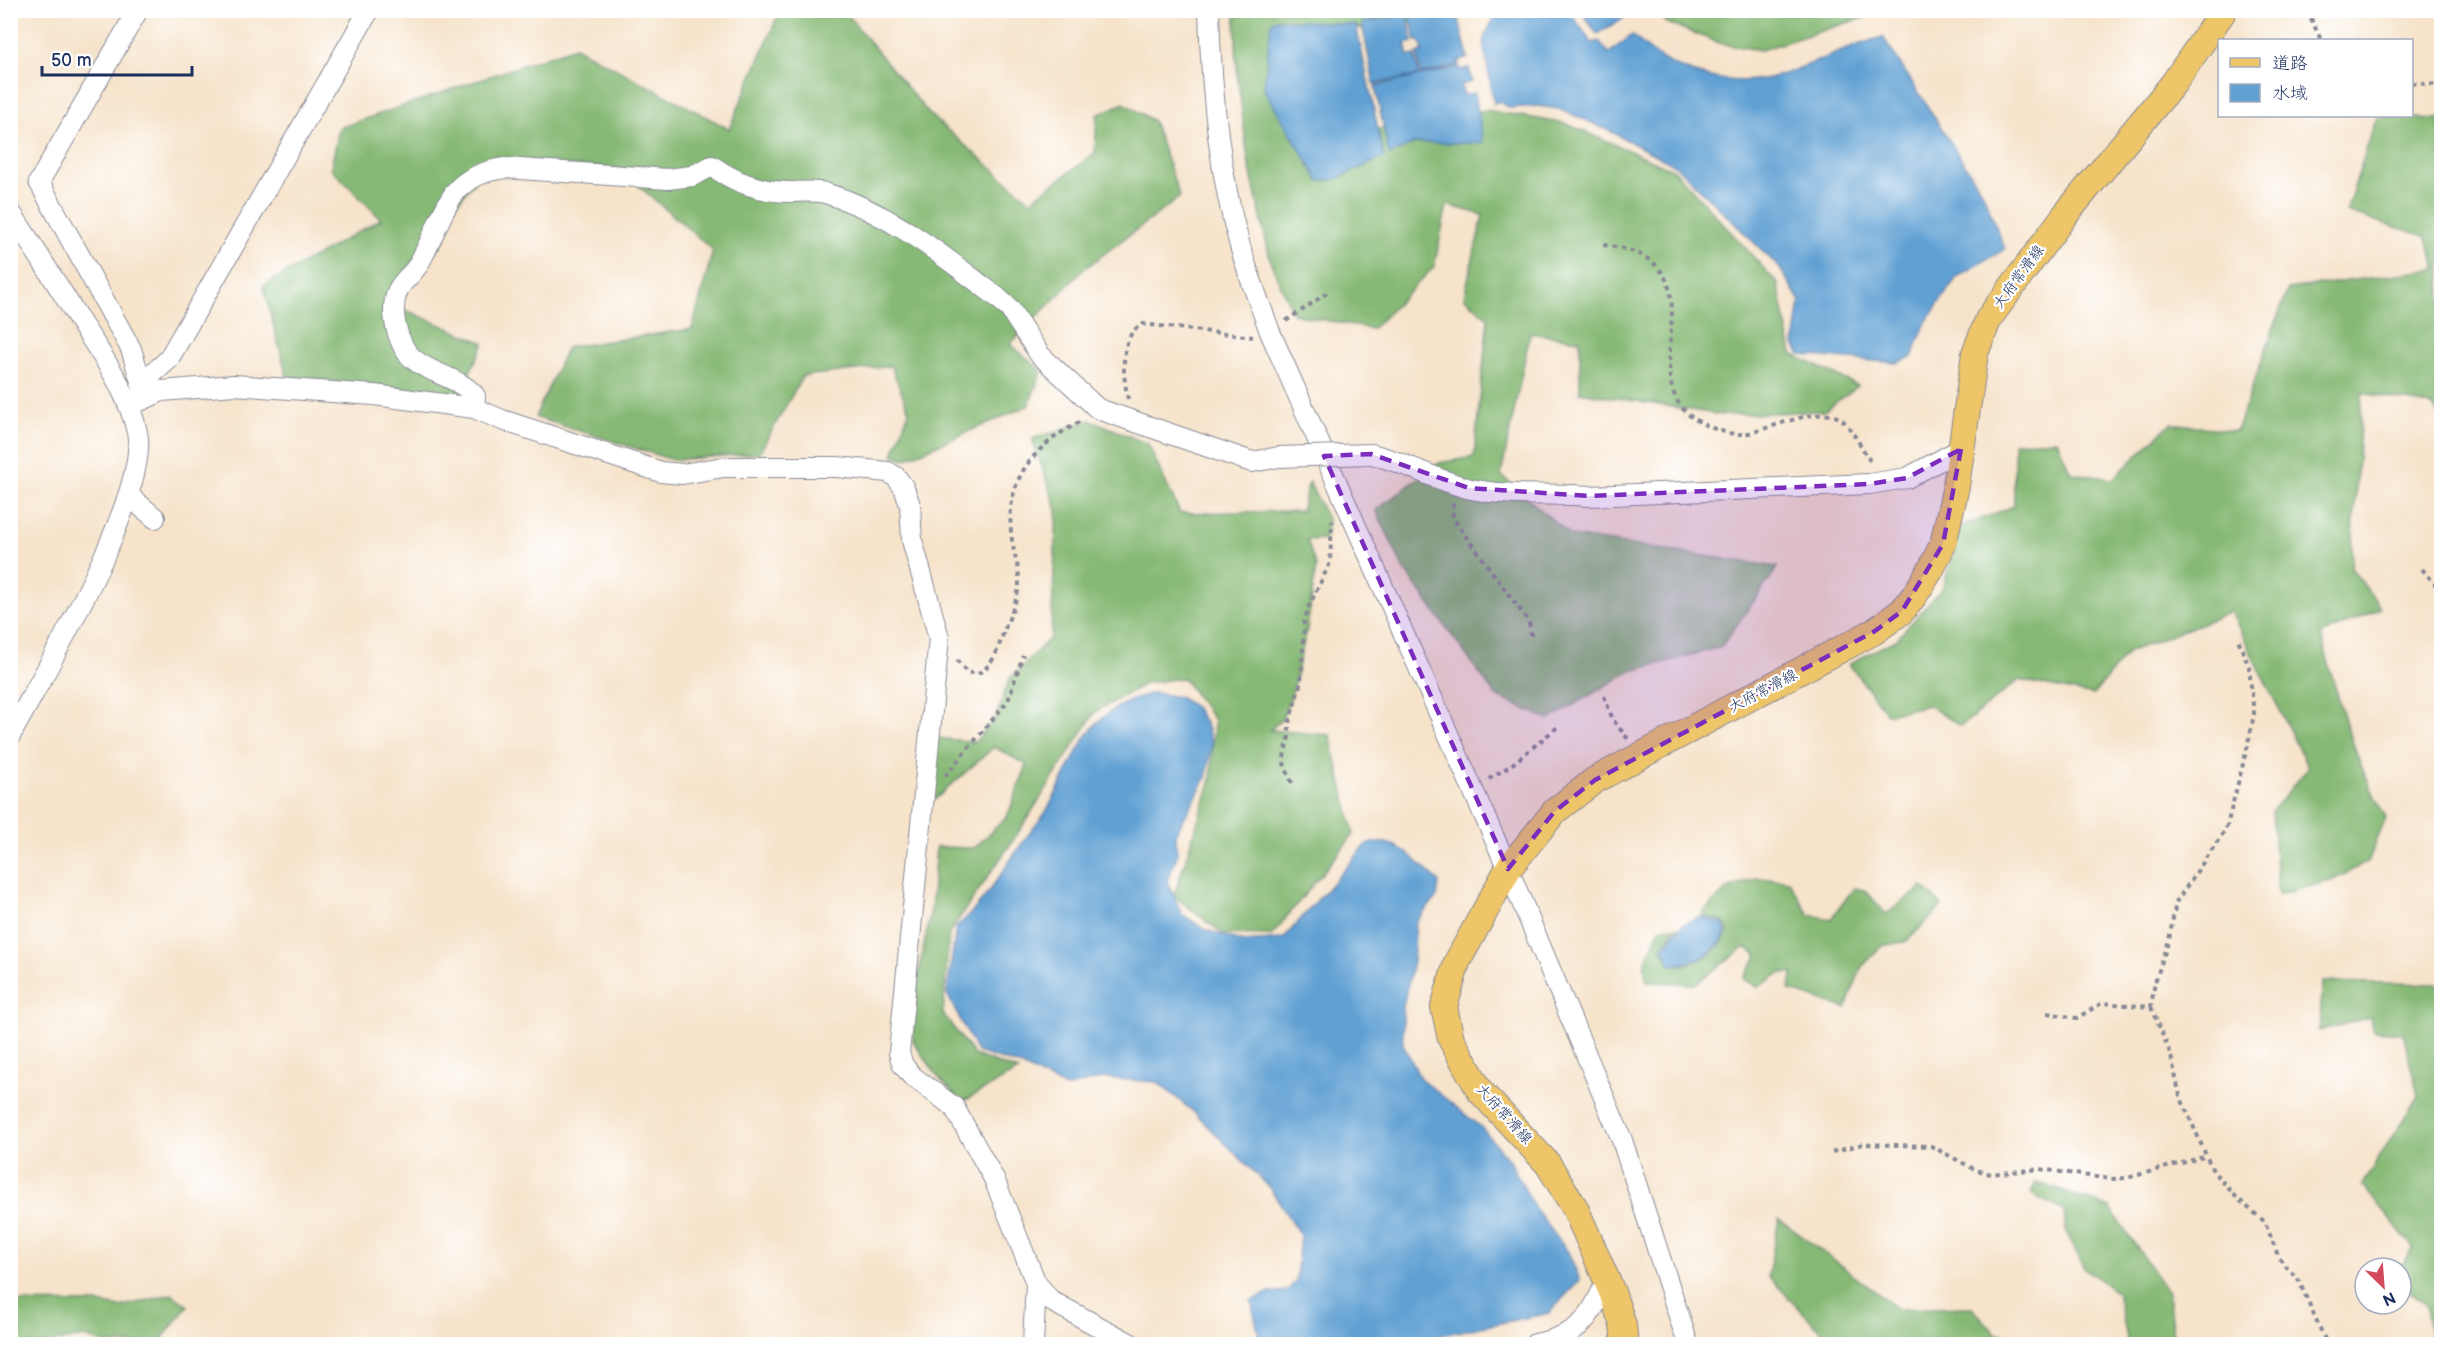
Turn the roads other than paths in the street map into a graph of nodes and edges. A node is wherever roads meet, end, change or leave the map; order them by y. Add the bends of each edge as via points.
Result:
1 (138, 10) edge
2 (369, 10) edge
3 (1209, 10) edge
4 (2224, 10) edge
5 (10, 211) edge
6 (139, 396) junction
7 (474, 408) junction
8 (1962, 449) junction
9 (129, 496) junction
10 (155, 518) dead end
11 (10, 736) edge
12 (1508, 869) junction
13 (1607, 1280) junction
14 (1036, 1283) junction
15 (1033, 1344) edge
16 (1131, 1344) edge
17 (1535, 1344) edge
18 (1625, 1344) edge
19 (1688, 1344) edge

1 - 6 street via 39,182 131,349
2 - 6 street via 168,360
3 - 12 street via 1214,109 1222,170 1239,246 1270,332
4 - 8 main road, 大府常滑線 via 2173,84 2065,215 1989,318 1975,352
5 - 6 street via 114,374
6 - 7 street via 234,385 374,395
6 - 9 street via 136,460
7 - 8 street, bridge via 475,396 467,386 417,362 405,351 394,312 398,290 417,268 456,192 468,180 505,168 668,178 692,176 712,166 747,186 823,192 879,213 998,297 1040,355 1098,409 1252,462 1279,457 1371,454 1469,488 1503,493 1630,495 1887,481 1907,478
7 - 14 street via 661,472 682,474 724,467 837,467 888,472 897,477 910,505 912,540 939,638 899,1053 912,1076 954,1107 994,1179
8 - 12 main road, 大府常滑線 via 1943,544 1902,612 1834,654 1595,780 1555,811
9 - 10 street
9 - 11 street via 89,589
12 - 13 main road, 大府常滑線 via 1457,962 1444,1007 1451,1039 1480,1092 1548,1164 1575,1208
12 - 19 street via 1622,1140
13 - 17 street via 1593,1311 1578,1329
13 - 18 main road, 大府常滑線 via 1623,1324
14 - 15 street
14 - 16 street via 1051,1300

